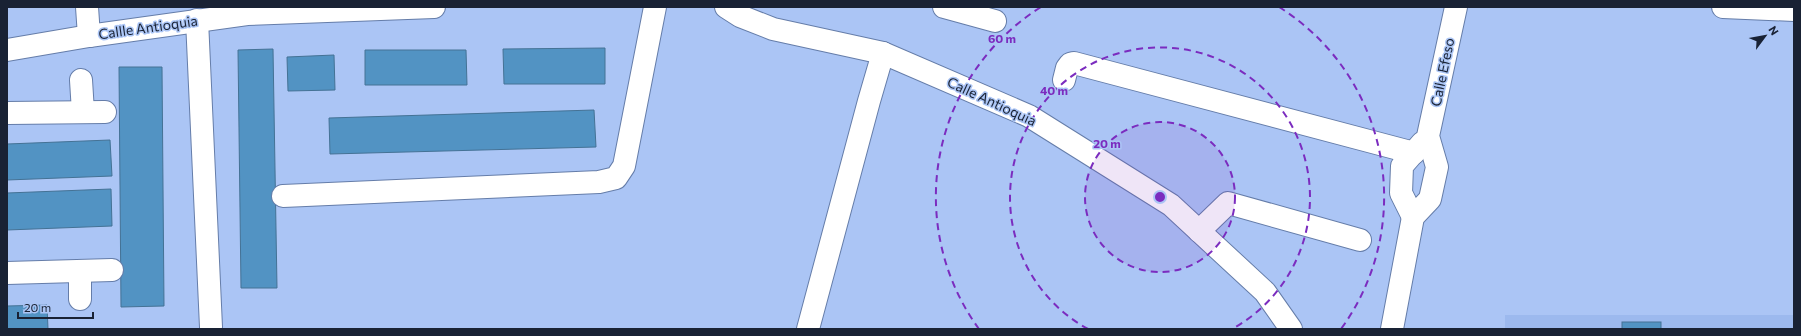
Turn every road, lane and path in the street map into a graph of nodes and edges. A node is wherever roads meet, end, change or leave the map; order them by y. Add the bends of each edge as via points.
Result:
1 (88, 7) edge
2 (409, 7) edge
3 (434, 7) edge
4 (655, 7) edge
5 (726, 7) edge
6 (944, 7) edge
7 (1456, 7) edge
8 (1723, 7) edge
9 (246, 10) edge
10 (1794, 10) edge
11 (197, 20) junction
12 (995, 21) dead end
13 (89, 36) junction
14 (7, 50) edge
15 (883, 53) junction
16 (81, 80) dead end
17 (1064, 80) dead end
18 (83, 112) junction
19 (106, 112) dead end
20 (7, 113) edge
21 (1428, 136) junction
22 (1414, 153) junction
23 (283, 196) dead end
24 (1413, 217) junction
25 (1199, 231) junction
26 (1360, 240) dead end
27 (112, 270) dead end
28 (80, 271) junction
29 (7, 273) edge
30 (80, 298) dead end
31 (211, 328) dead end
32 (808, 329) edge
33 (1291, 329) edge
34 (1392, 329) edge

1 - 13 street
2 - 3 street, Callle Antioquia
2 - 9 street, Callle Antioquia
4 - 23 street via 624,166 616,178 599,182
5 - 15 street, Calle Antioquia via 740,16 773,29
6 - 12 street
7 - 21 street, Calle Efeso
8 - 10 street
9 - 11 street, Callle Antioquia
11 - 13 street, Callle Antioquia
11 - 31 street
13 - 14 street, Callle Antioquia
15 - 25 street, Calle Antioquia via 1029,116 1172,205
15 - 32 street
16 - 18 street
17 - 22 street via 1067,68 1074,63
18 - 19 street
18 - 20 street
21 - 22 street, Calle Efeso
21 - 24 street, Calle Efeso via 1437,167 1430,199
22 - 24 street, Calle Efeso via 1402,166 1401,193
24 - 34 street
25 - 26 street via 1228,204
25 - 33 street, Calle Antioquia via 1265,292
27 - 28 street
28 - 29 street
28 - 30 street

